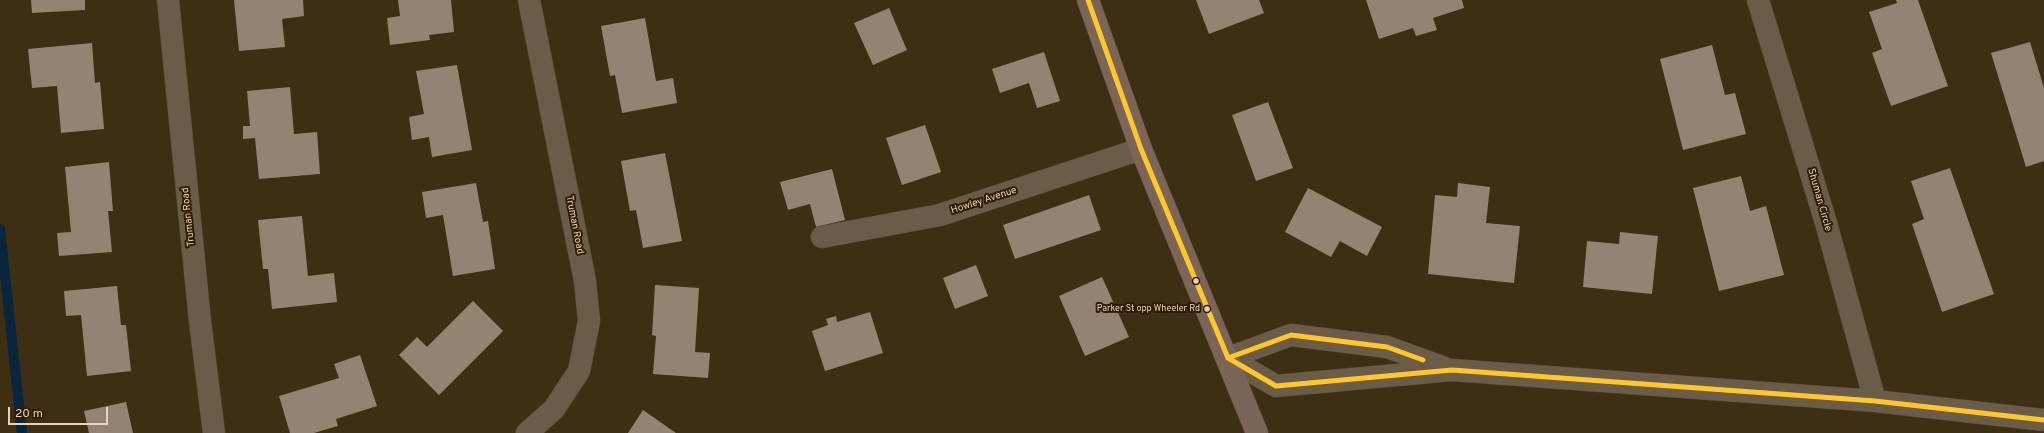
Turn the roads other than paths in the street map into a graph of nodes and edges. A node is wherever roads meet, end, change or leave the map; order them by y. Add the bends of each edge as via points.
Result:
1 (168, 0) edge
2 (528, 0) edge
3 (1088, 0) edge
4 (1758, 0) edge
5 (1141, 148) junction
6 (822, 237) dead end
7 (1228, 358) junction
8 (1452, 370) junction
9 (1875, 401) junction
10 (2044, 420) edge
11 (214, 433) edge
12 (527, 433) edge
13 (1257, 433) edge

1 - 11 street, Truman Road via 200,321
2 - 12 street, Truman Road via 585,281 589,321 579,371 554,409
3 - 5 main road
4 - 9 street, Shuman Circle via 1826,223
5 - 6 street, Howley Avenue via 940,215
5 - 7 main road
7 - 8 street via 1276,386
7 - 8 street via 1291,335 1387,346
7 - 13 main road
8 - 9 street
9 - 10 street

